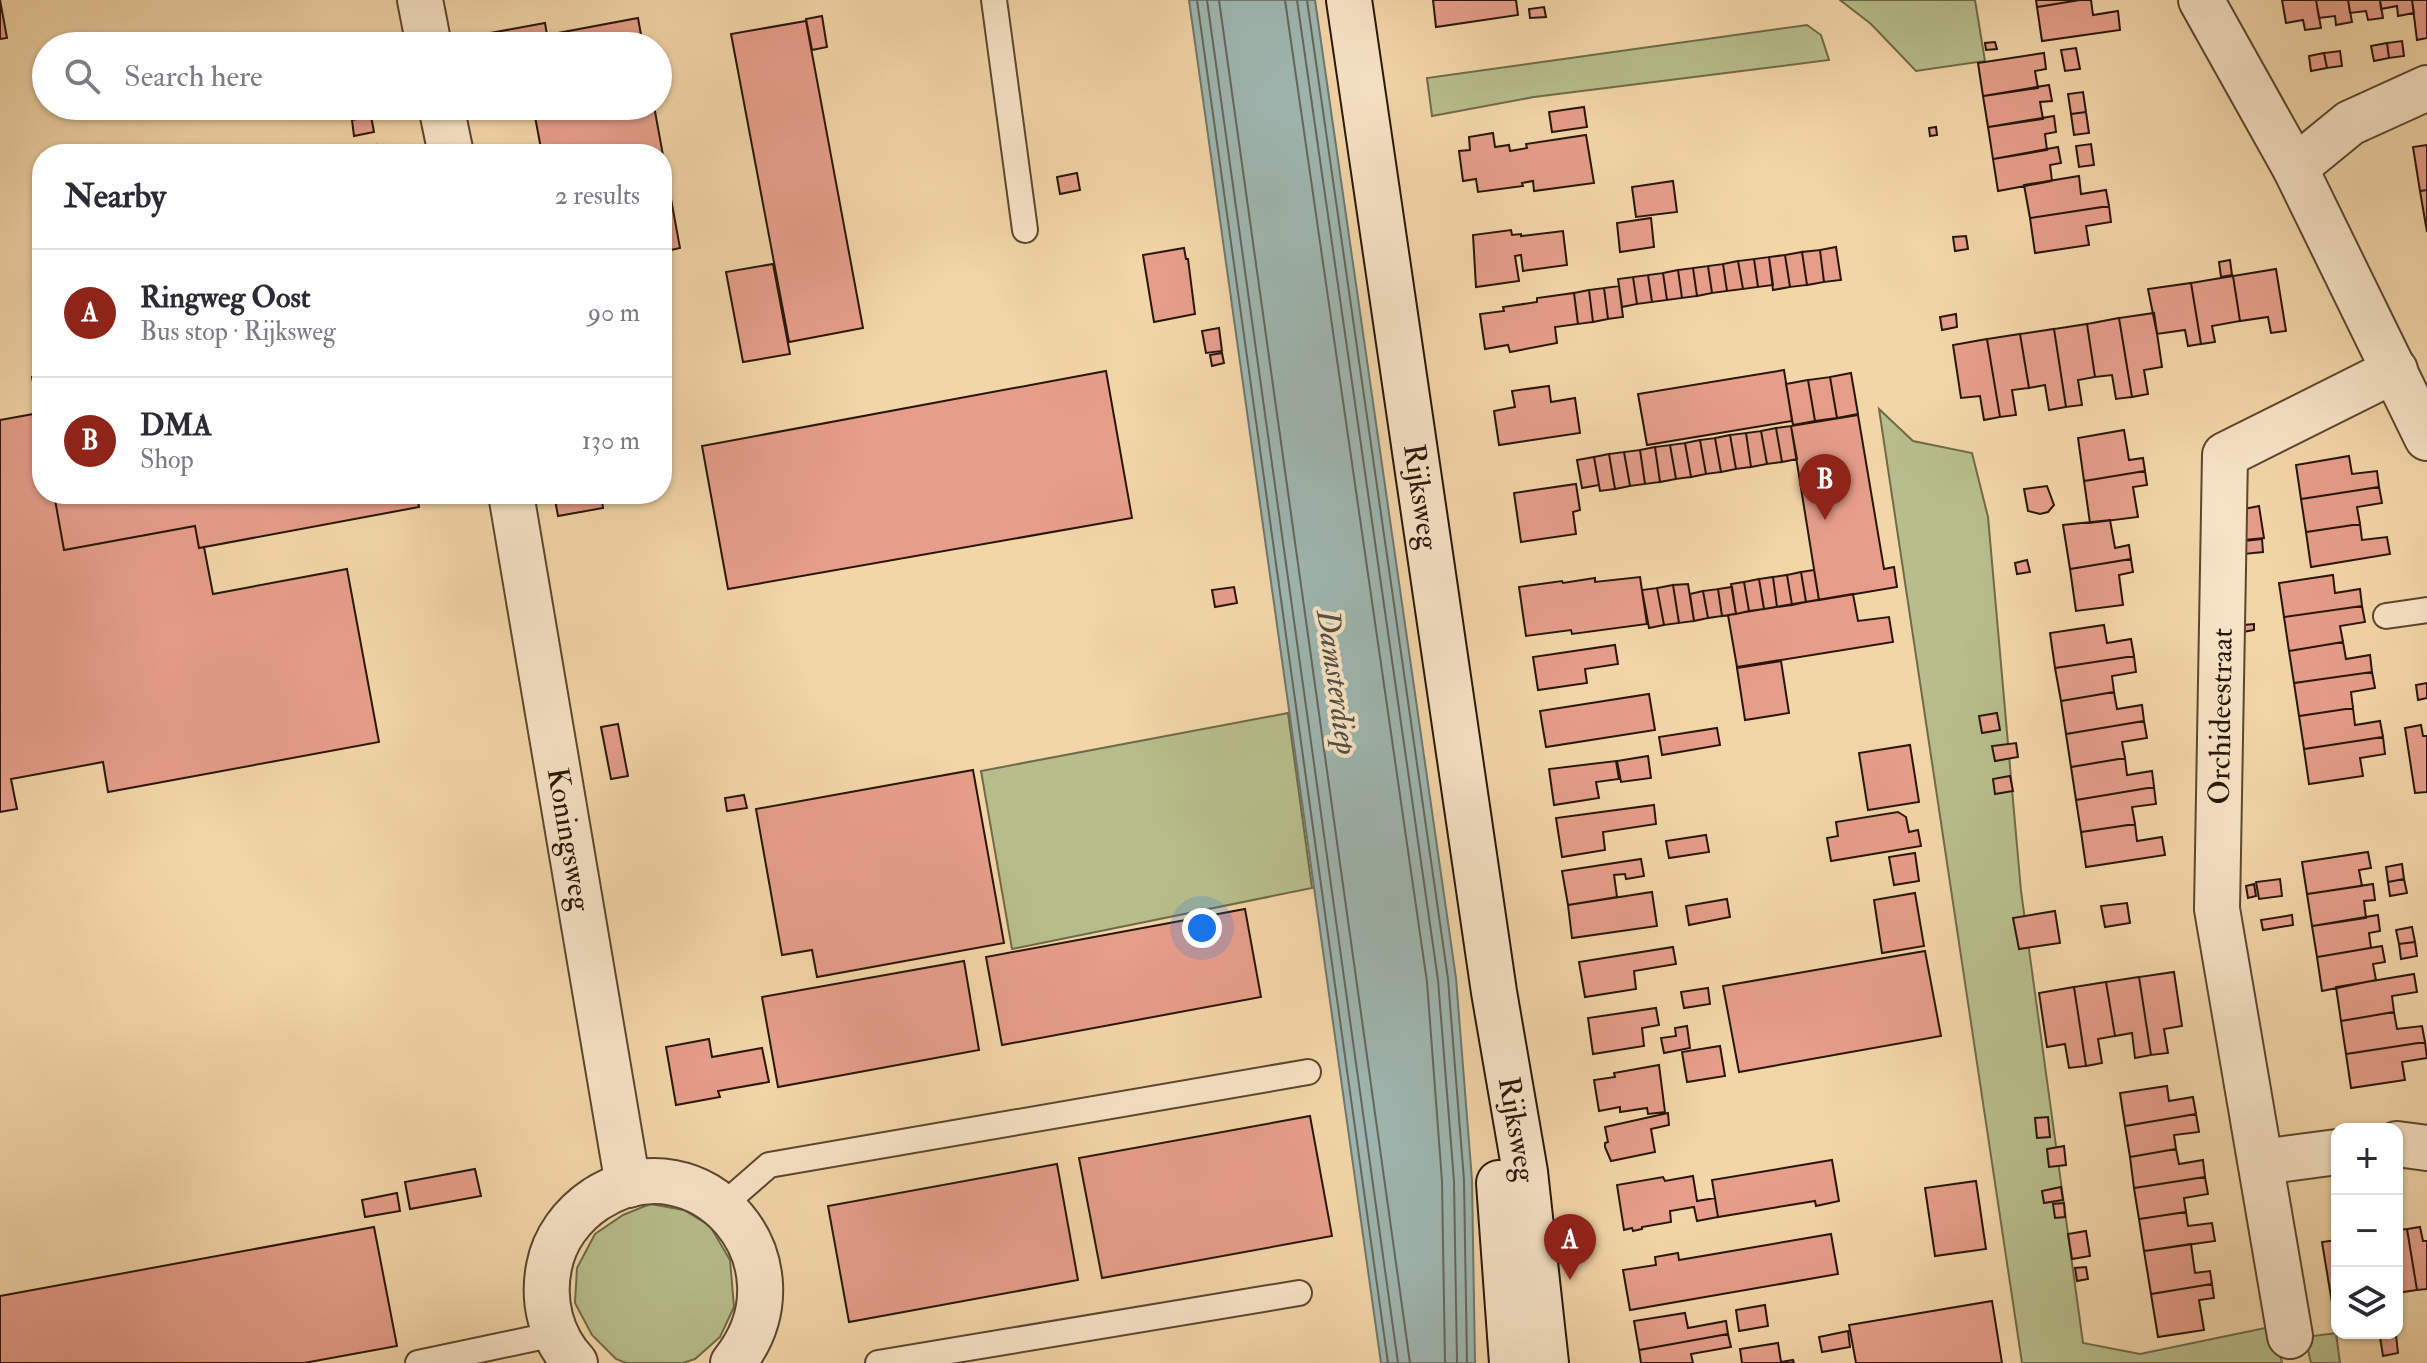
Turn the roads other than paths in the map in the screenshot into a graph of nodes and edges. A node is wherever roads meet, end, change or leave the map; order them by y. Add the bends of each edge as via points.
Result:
1 (420, 0) edge
2 (994, 0) edge
3 (1349, 0) edge
4 (2201, 0) edge
5 (426, 32) edge
6 (2427, 88) edge
7 (444, 120) edge
8 (449, 144) edge
9 (2295, 168) junction
10 (1025, 230) dead end
11 (2395, 370) junction
12 (2427, 438) edge
13 (513, 504) edge
14 (2427, 610) edge
15 (2386, 616) dead end
16 (1494, 992) junction
17 (1308, 1072) dead end
18 (2331, 1153) edge
19 (2262, 1162) junction
20 (628, 1185) junction
21 (722, 1206) junction
22 (1299, 1293) dead end
23 (2290, 1336) dead end
24 (565, 1348) edge
25 (418, 1363) edge
26 (733, 1363) edge
27 (878, 1363) edge
28 (1512, 1363) edge
29 (1546, 1363) edge

1 - 5 street
2 - 10 lane
3 - 16 street, Rijksweg
4 - 9 street
6 - 9 street via 2350,123
7 - 8 street
9 - 11 street
11 - 12 street
11 - 19 street, Orchideestraat via 2225,455 2217,909
13 - 20 street, Koningsweg
14 - 15 lane
16 - 28 street, Rijksweg via 1498,1174
16 - 29 street, Rijksweg via 1525,1172
17 - 21 lane via 769,1165
18 - 19 street
19 - 23 street, Orchideestraat
20 - 21 street via 677,1184
20 - 24 street via 586,1206 557,1243 546,1288 548,1311
21 - 26 street via 752,1246 762,1294 748,1342
22 - 27 lane
24 - 25 lane

